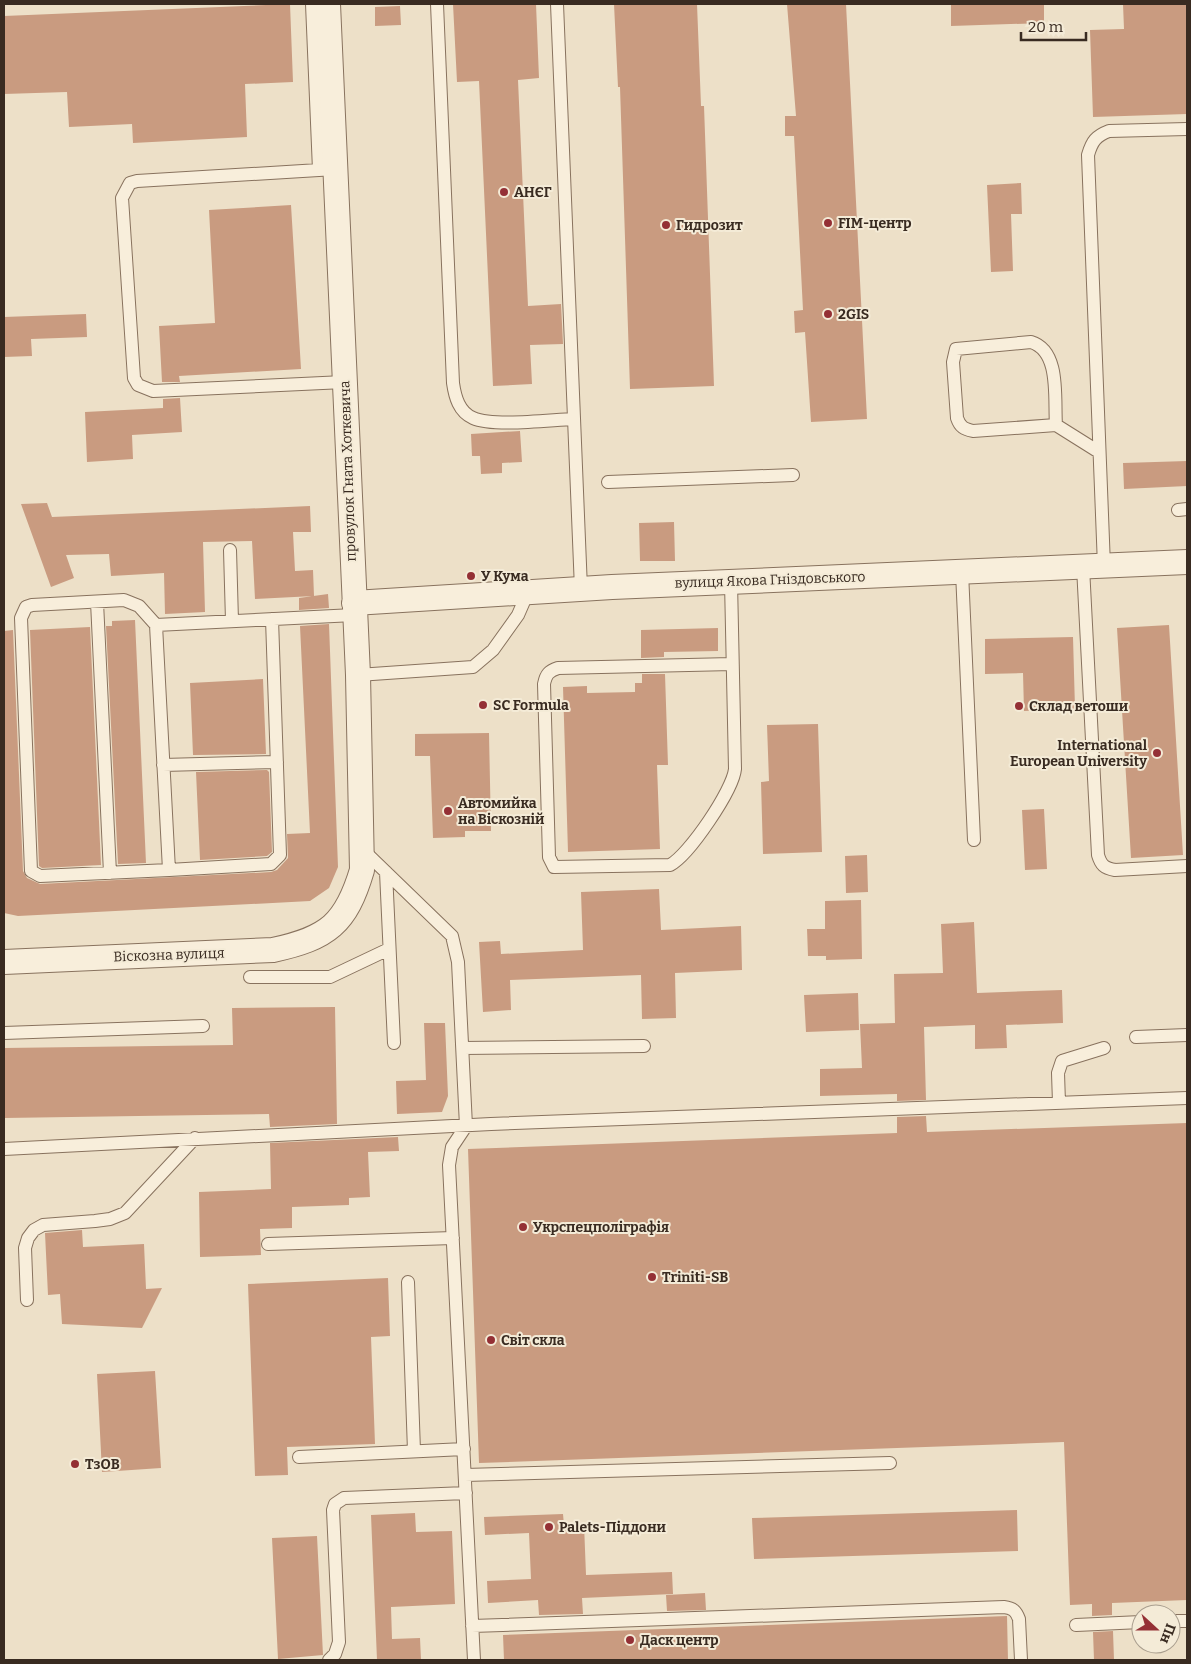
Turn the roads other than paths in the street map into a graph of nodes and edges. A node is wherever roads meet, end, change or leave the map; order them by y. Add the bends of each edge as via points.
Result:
1 (312, 4) edge
2 (328, 4) edge
3 (437, 4) edge
4 (557, 4) edge
5 (1187, 129) edge
6 (327, 170) junction
7 (344, 382) junction
8 (573, 419) junction
9 (1056, 425) junction
10 (1099, 452) junction
11 (793, 475) dead end
12 (608, 482) dead end
13 (230, 550) dead end
14 (1187, 562) edge
15 (1093, 566) junction
16 (962, 572) junction
17 (731, 582) junction
18 (581, 589) junction
19 (528, 592) junction
20 (96, 602) junction
21 (354, 609) junction
22 (272, 620) junction
23 (232, 621) junction
24 (156, 625) junction
25 (732, 664) junction
26 (358, 676) junction
27 (278, 762) junction
28 (163, 765) junction
29 (974, 840) dead end
30 (361, 848) junction
31 (1187, 866) edge
32 (169, 870) junction
33 (386, 872) junction
34 (110, 873) junction
35 (329, 929) joint
36 (390, 948) junction
37 (4, 962) edge
38 (250, 977) dead end
39 (203, 1026) dead end
40 (4, 1033) edge
41 (1187, 1035) edge
42 (1136, 1037) dead end
43 (394, 1043) dead end
44 (644, 1046) dead end
45 (463, 1048) junction
46 (1104, 1048) dead end
47 (1187, 1098) edge
48 (1059, 1102) junction
49 (466, 1126) junction
50 (195, 1138) junction
51 (4, 1149) edge
52 (453, 1238) junction
53 (268, 1244) dead end
54 (408, 1282) dead end
55 (27, 1300) dead end
56 (464, 1449) junction
57 (414, 1452) junction
58 (299, 1457) dead end
59 (890, 1463) dead end
60 (465, 1475) junction
61 (466, 1493) junction
62 (1131, 1622) edge
63 (1076, 1625) dead end
64 (472, 1626) junction
65 (329, 1660) edge
66 (474, 1660) edge
67 (1021, 1660) edge

1 - 6 lane
2 - 6 street, провулок Гната Хоткевича
3 - 8 lane via 452,384 457,403 472,418 499,422
4 - 8 lane
5 - 10 lane via 1110,131 1091,143 1088,155
6 - 7 street, провулок Гната Хоткевича
6 - 7 lane via 130,183 122,198 134,378 138,384 153,391
7 - 21 street, провулок Гната Хоткевича
8 - 18 lane
9 - 9 lane via 973,431 959,425 953,362 956,349 1031,342 1046,350 1052,360
9 - 10 lane
10 - 15 lane
11 - 12 lane
13 - 23 lane
14 - 15 street, вулиця Якова Гніздовського
15 - 16 street, вулиця Якова Гніздовського
15 - 31 lane via 1098,855 1105,868 1114,870
16 - 17 street, вулиця Якова Гніздовського
16 - 29 lane
17 - 18 street, вулиця Якова Гніздовського
17 - 25 lane
18 - 19 street, вулиця Якова Гніздовського
19 - 21 street, вулиця Якова Гніздовського
19 - 26 lane via 518,615 493,650 473,666
20 - 24 lane via 132,602
20 - 34 lane
20 - 34 lane via 32,605 26,607 21,618 29,866 34,875 40,876
21 - 22 lane
21 - 26 street, провулок Гната Хоткевича
22 - 23 lane
22 - 27 lane
23 - 24 lane
24 - 28 lane
25 - 25 lane via 734,776 728,792 684,855 678,861 662,866 554,867 549,857 544,684 550,671 558,668
26 - 30 street, провулок Гната Хоткевича
27 - 28 lane
27 - 32 lane via 281,849 277,861
28 - 32 lane
30 - 33 lane
30 - 35 street, провулок Гната Хоткевича via 362,870 356,890 344,914
32 - 34 lane
33 - 36 lane
33 - 45 lane via 452,936 458,962
35 - 37 street, Віскозна вулиця via 305,943 273,950
36 - 38 lane via 330,977
36 - 43 lane
39 - 40 lane
41 - 42 lane
44 - 45 lane
45 - 49 lane
46 - 48 lane via 1062,1061 1058,1073
47 - 48 lane
48 - 49 lane
49 - 50 lane
49 - 52 lane via 449,1156
50 - 51 lane
50 - 55 lane via 125,1213 110,1219 43,1225 34,1230 25,1248
52 - 53 lane
52 - 56 lane
54 - 57 lane
56 - 57 lane
56 - 60 lane
57 - 58 lane
59 - 60 lane
60 - 61 lane
61 - 64 lane
61 - 65 lane via 344,1498 335,1504 339,1642
62 - 63 lane
64 - 66 lane
64 - 67 lane via 1004,1607 1012,1608 1019,1619

